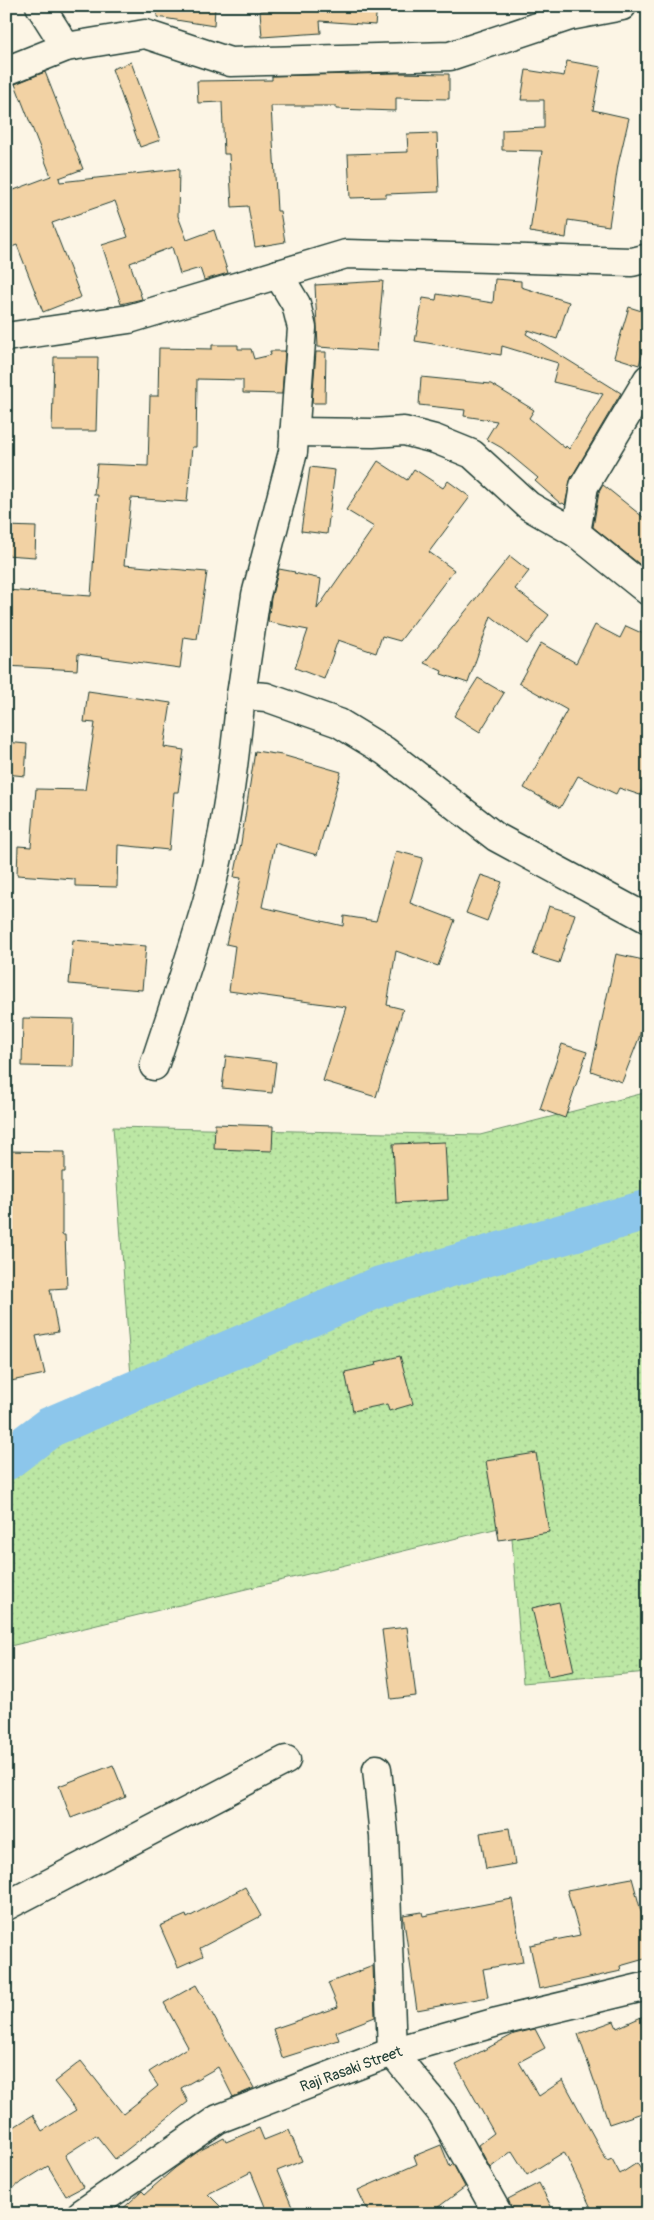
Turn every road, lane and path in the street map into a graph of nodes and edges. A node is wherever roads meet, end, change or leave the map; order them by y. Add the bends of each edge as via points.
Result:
1 (40, 6) edge
2 (622, 6) edge
3 (66, 48) junction
4 (6, 71) edge
5 (648, 258) edge
6 (278, 274) junction
7 (6, 337) edge
8 (648, 379) edge
9 (294, 432) junction
10 (576, 532) junction
11 (648, 591) edge
12 (241, 695) junction
13 (648, 919) edge
14 (154, 1066) dead end
15 (286, 1760) dead end
16 (377, 1769) dead end
17 (6, 1906) edge
18 (648, 1986) edge
19 (392, 2052) junction
20 (81, 2214) edge
21 (498, 2214) edge

1 - 3 street
2 - 3 street via 570,16 450,56 230,62 144,34
3 - 4 street
5 - 6 street via 632,262 346,254
6 - 7 street via 129,319
6 - 9 street via 296,304 302,328
8 - 10 street via 584,486
9 - 10 street via 404,431 435,439 472,454 529,506
9 - 12 street via 291,459 256,595
10 - 11 street
12 - 13 street via 266,697 339,722 385,751 496,837
12 - 14 street via 234,762 218,856 207,902
15 - 17 street
16 - 19 street via 384,1836
18 - 19 street, Raji Rasaki Street via 498,2022
19 - 20 street, Raji Rasaki Street via 218,2119
19 - 21 street via 442,2113

